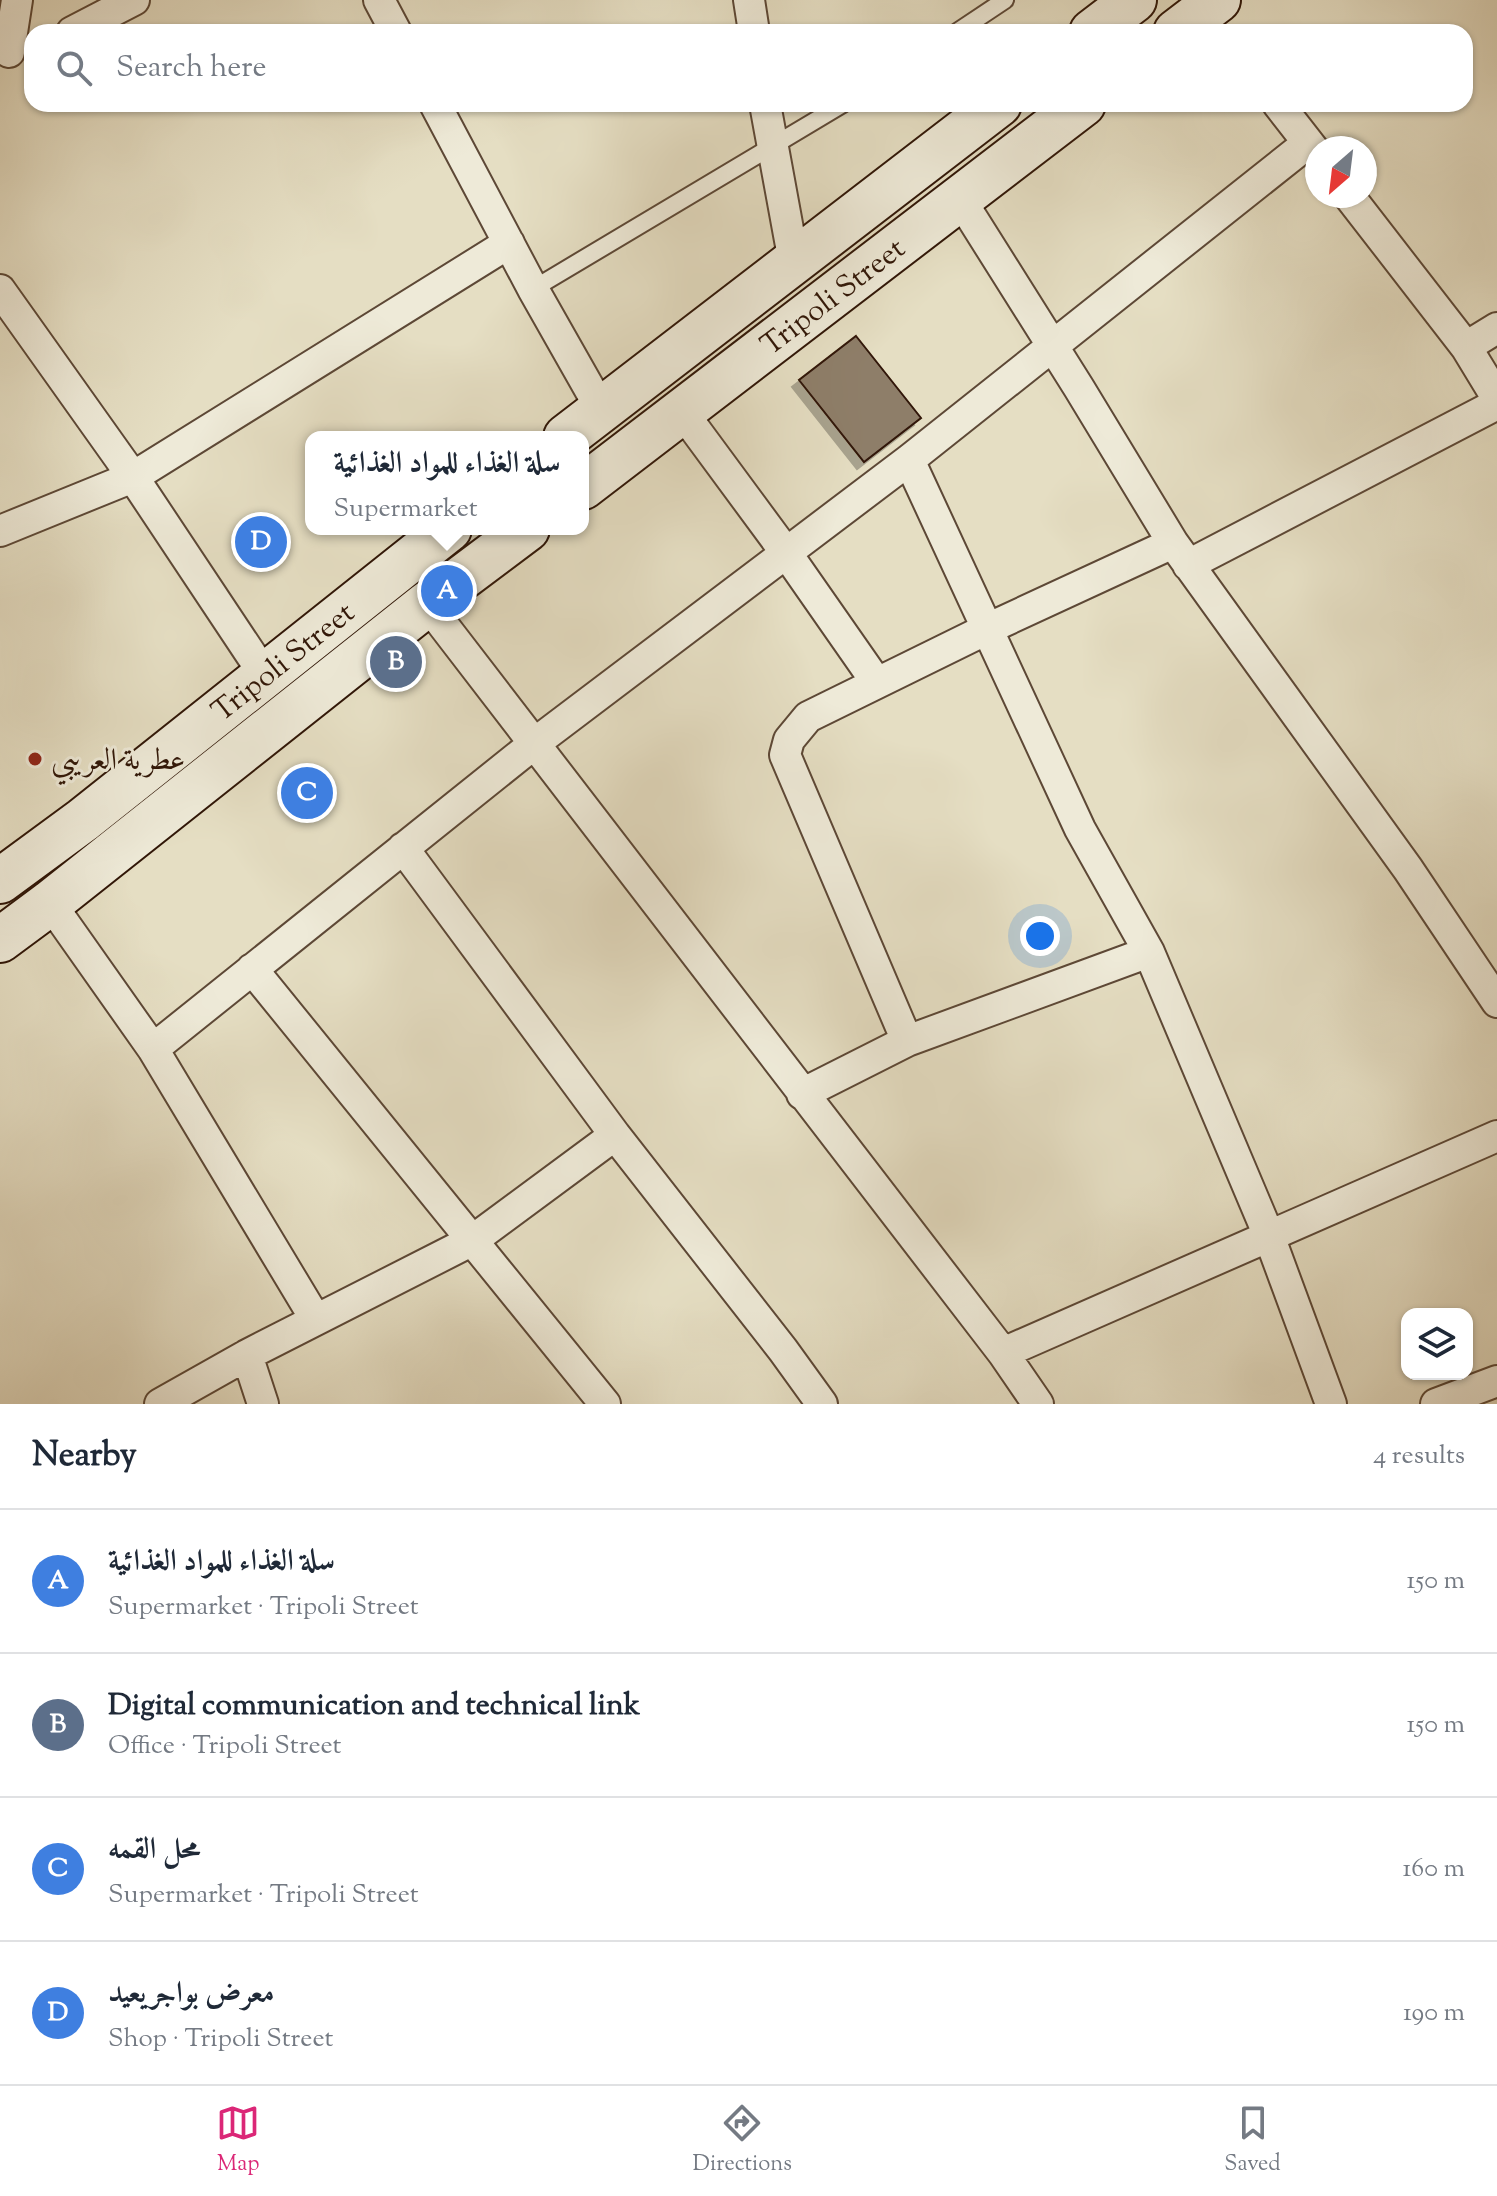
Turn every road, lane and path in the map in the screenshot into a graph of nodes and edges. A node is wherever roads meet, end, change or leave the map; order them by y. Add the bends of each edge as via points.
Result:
1 (17, 0) edge
2 (134, 0) edge
3 (379, 0) edge
4 (749, 0) edge
5 (1005, 0) edge
6 (1134, 0) edge
7 (88, 24) edge
8 (392, 24) edge
9 (753, 24) edge
10 (969, 24) edge
11 (1102, 24) edge
12 (14, 51) edge
13 (439, 112) edge
14 (766, 112) edge
15 (830, 112) edge
16 (989, 112) edge
17 (1073, 112) edge
18 (1284, 112) edge
19 (1305, 138) edge
20 (772, 148) junction
21 (1305, 154) edge
22 (960, 199) junction
23 (1358, 208) edge
24 (509, 243) junction
25 (794, 262) junction
26 (533, 289) junction
27 (0, 290) edge
28 (1497, 328) edge
29 (1466, 347) junction
30 (1053, 348) junction
31 (1497, 398) edge
32 (1497, 404) edge
33 (601, 409) junction
34 (683, 413) junction
35 (574, 431) edge
36 (909, 460) junction
37 (133, 477) junction
38 (589, 483) edge
39 (0, 531) edge
40 (441, 535) edge
41 (519, 535) edge
42 (787, 554) junction
43 (1180, 554) junction
44 (427, 604) junction
45 (987, 629) junction
46 (264, 674) junction
47 (877, 683) junction
48 (535, 743) junction
49 (403, 848) junction
50 (0, 881) edge
51 (50, 903) junction
52 (0, 940) edge
53 (1149, 952) junction
54 (252, 969) junction
55 (1497, 1002) edge
56 (907, 1041) junction
57 (153, 1049) junction
58 (802, 1094) junction
59 (615, 1135) junction
60 (1497, 1136) edge
61 (1269, 1236) junction
62 (473, 1240) junction
63 (316, 1320) junction
64 (1003, 1353) junction
65 (247, 1355) junction
66 (1497, 1381) edge
67 (160, 1404) edge
68 (263, 1404) edge
69 (605, 1404) edge
70 (822, 1404) edge
71 (1038, 1404) edge
72 (1331, 1404) edge
73 (1436, 1404) edge

1 - 12 street
2 - 7 street
3 - 8 street
4 - 9 street
5 - 10 lane
6 - 11 main road
13 - 24 street
14 - 20 street
15 - 20 lane
16 - 25 main road, Tripoli Street
17 - 22 main road, Tripoli Street
18 - 19 street
20 - 25 street
20 - 26 lane
21 - 30 street
22 - 30 street
22 - 34 main road, Tripoli Street
23 - 29 street
24 - 26 street
24 - 37 street
25 - 33 main road, Tripoli Street
26 - 33 street
27 - 37 street
28 - 29 street
29 - 31 street
30 - 36 street
30 - 43 street
32 - 43 street
33 - 35 main road, Tripoli Street
34 - 38 main road, Tripoli Street
34 - 42 street
36 - 42 street
36 - 45 street
37 - 39 street
37 - 46 street
40 - 46 main road, Tripoli Street
41 - 44 main road, Tripoli Street
42 - 47 street
42 - 48 street
43 - 45 street
43 - 55 street via 1408,869
44 - 48 street
44 - 51 main road, Tripoli Street
45 - 47 street
45 - 53 street via 1080,829
46 - 50 main road, Tripoli Street
47 - 56 street via 808,717 789,740 785,755
48 - 49 street
48 - 58 street
49 - 54 street
49 - 59 street
51 - 52 main road, Tripoli Street
51 - 57 street
53 - 56 street
53 - 61 street
54 - 57 street
54 - 62 street
56 - 58 street
57 - 63 street
58 - 64 street
59 - 62 street
59 - 70 street
60 - 61 street
61 - 64 street
61 - 72 street
62 - 63 street
62 - 69 street
63 - 65 street
64 - 71 street
65 - 67 street
65 - 68 street
66 - 73 street

